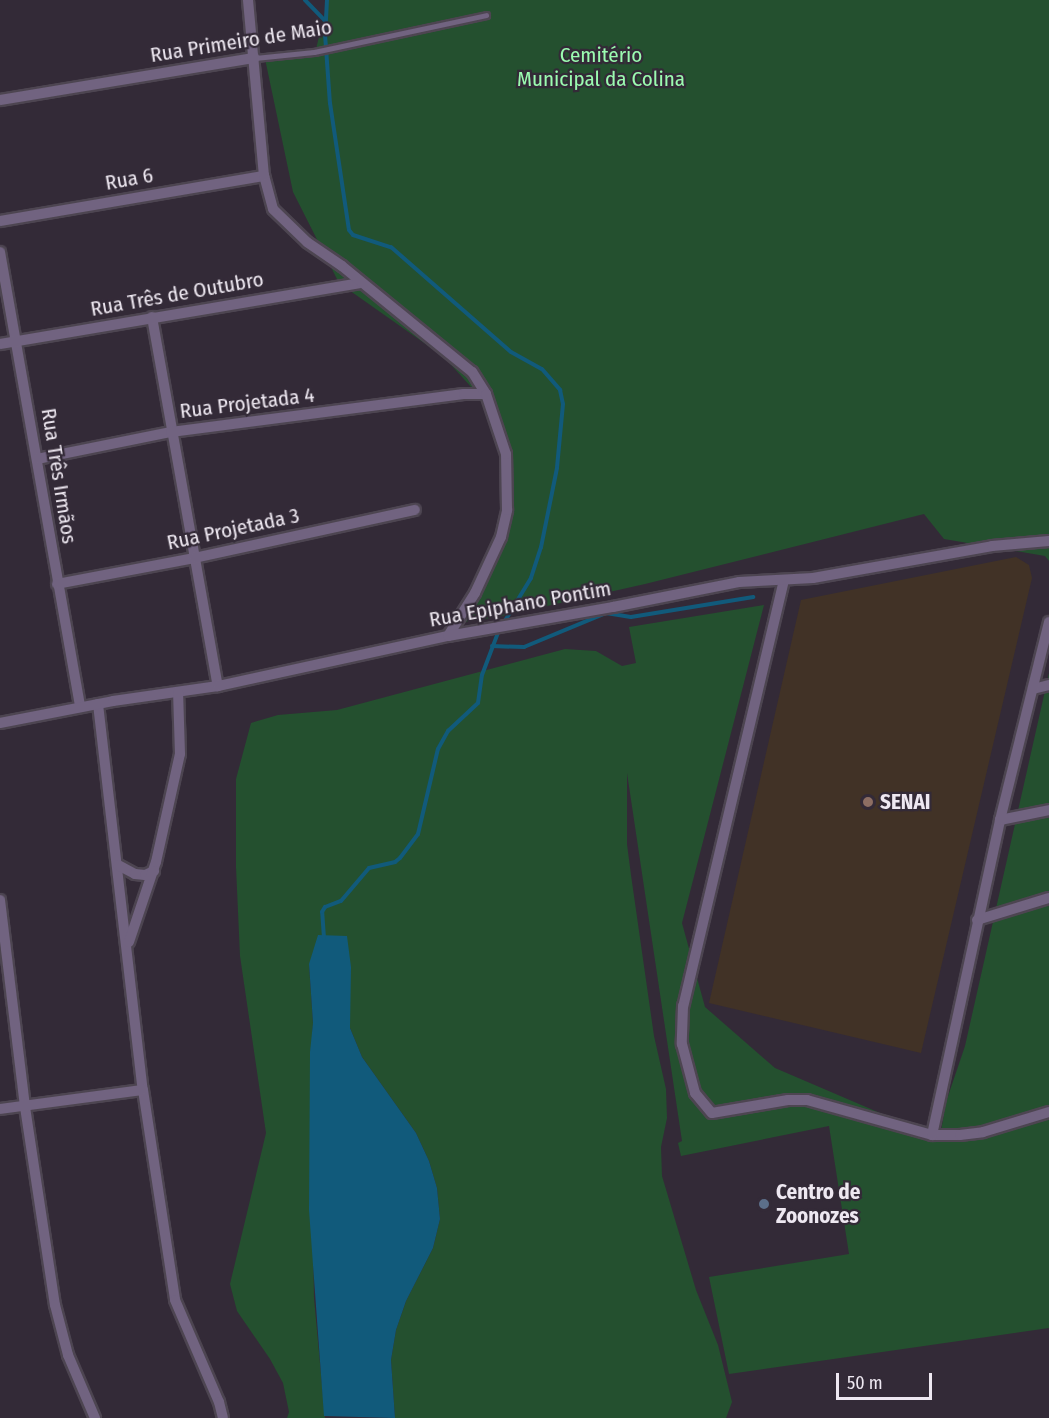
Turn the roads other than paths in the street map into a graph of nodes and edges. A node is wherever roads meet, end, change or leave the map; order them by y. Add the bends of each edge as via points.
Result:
1 (248, 0) edge
2 (486, 15) dead end
3 (255, 58) junction
4 (0, 100) edge
5 (264, 176) junction
6 (0, 221) edge
7 (0, 252) edge
8 (360, 283) junction
9 (152, 317) junction
10 (17, 341) junction
11 (0, 345) edge
12 (486, 394) junction
13 (171, 432) junction
14 (37, 459) junction
15 (415, 510) dead end
16 (1049, 541) edge
17 (194, 558) junction
18 (784, 580) junction
19 (57, 584) junction
20 (1049, 622) edge
21 (448, 636) junction
22 (1049, 685) edge
23 (218, 686) junction
24 (1034, 688) junction
25 (178, 692) junction
26 (98, 704) junction
27 (80, 707) junction
28 (0, 723) edge
29 (1049, 810) edge
30 (1000, 820) junction
31 (118, 866) junction
32 (154, 871) junction
33 (1049, 897) edge
34 (0, 900) edge
35 (977, 920) junction
36 (128, 945) junction
37 (143, 1090) junction
38 (25, 1107) junction
39 (0, 1109) edge
40 (1049, 1112) edge
41 (932, 1135) junction
42 (95, 1418) edge
43 (223, 1418) edge

1 - 3 street
2 - 3 lane, Rua Primeiro de Maio via 314,52
3 - 4 street, Rua Primeiro de Maio
3 - 5 street
5 - 6 street, Rua 6
5 - 8 street via 268,199 278,215
7 - 10 street, Rua Três Irmãos
8 - 9 street, Rua Três de Outubro
8 - 12 street via 472,372
9 - 10 street, Rua Três de Outubro
9 - 13 street
10 - 11 street, Rua Três de Outubro
10 - 14 street, Rua Três Irmãos
12 - 13 street, Rua Projetada 4
12 - 21 street via 506,454 507,510 501,537 475,593
13 - 14 street, Rua Projetada 4
13 - 17 street
14 - 19 street, Rua Três Irmãos
15 - 17 street, Rua Projetada 3
16 - 18 street, Rua Epiphano Pontim via 992,546
17 - 19 street, Rua Projetada 3
17 - 23 street
18 - 21 street, Rua Epiphano Pontim via 739,582
18 - 41 street via 683,1006 682,1044 695,1093 712,1113 807,1100
19 - 27 street, Rua Três Irmãos
20 - 24 street
21 - 23 street, Rua Epiphano Pontim
22 - 24 street
23 - 25 street, Rua Epiphano Pontim
24 - 30 street
25 - 26 street, Rua Epiphano Pontim
25 - 32 street via 180,754
26 - 27 street, Rua Epiphano Pontim
26 - 31 street
27 - 28 street, Rua Epiphano Pontim
29 - 30 street
30 - 35 street
31 - 32 street via 135,874
31 - 36 street
32 - 36 street
33 - 35 street
34 - 38 street
35 - 41 street
36 - 37 street
37 - 38 street
37 - 43 street via 175,1300
38 - 39 street
38 - 42 street via 55,1305 68,1355
40 - 41 street via 983,1132

